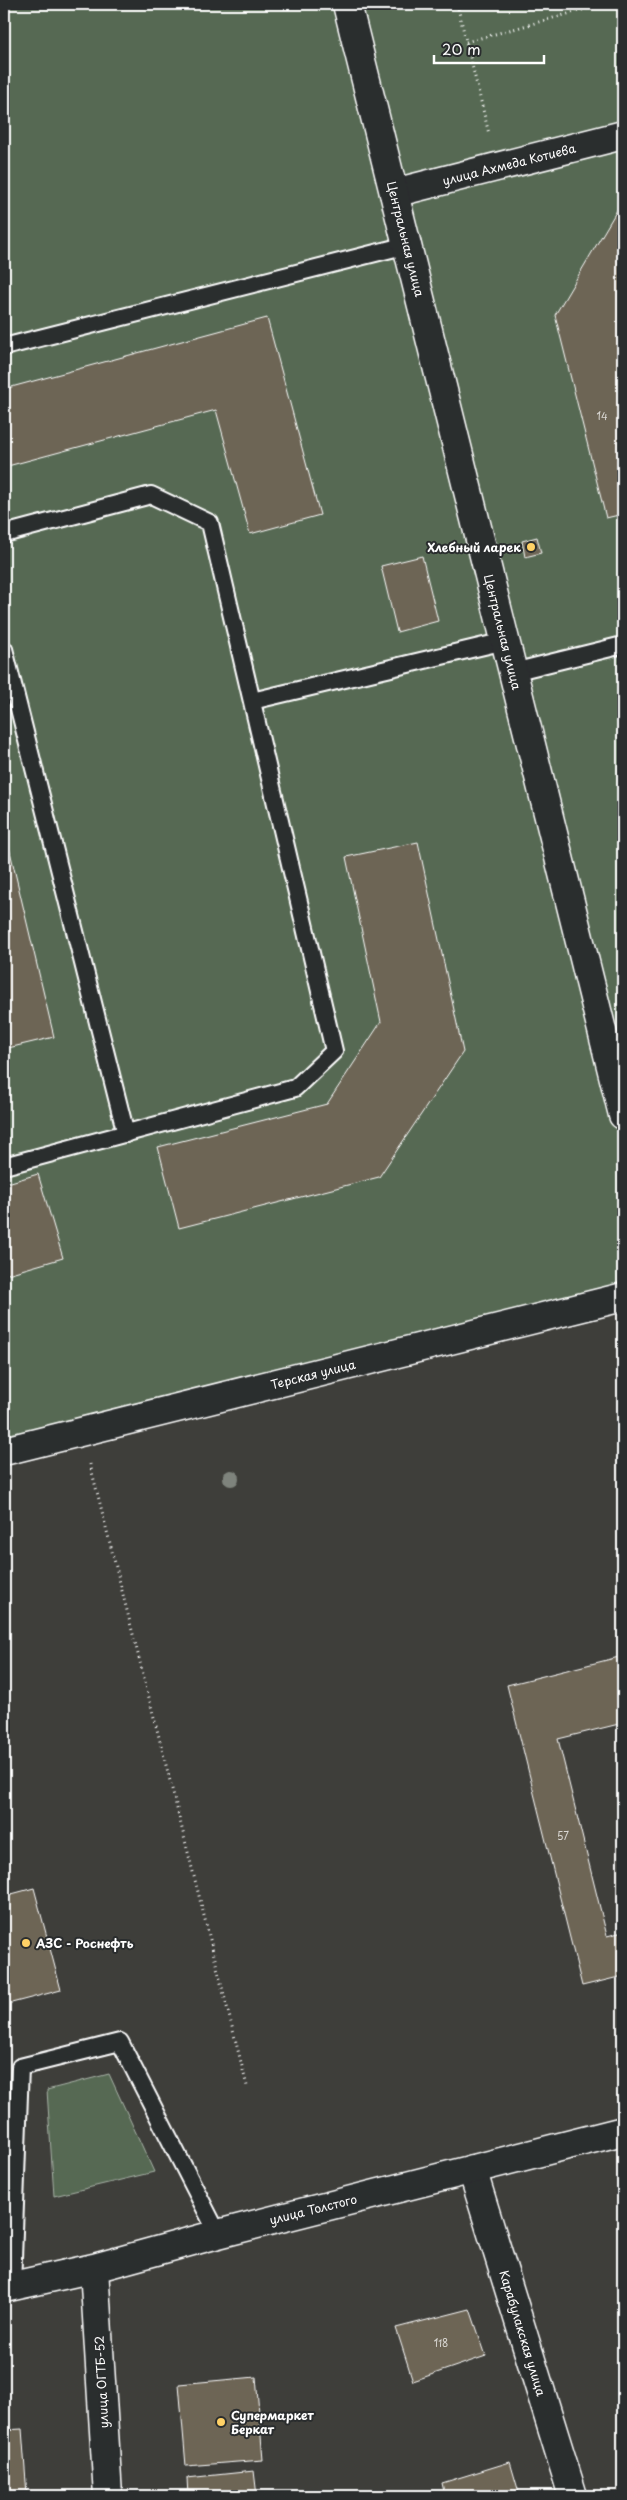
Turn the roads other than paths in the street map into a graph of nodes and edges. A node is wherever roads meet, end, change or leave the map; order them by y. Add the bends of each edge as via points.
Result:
1 (347, 4) edge
2 (623, 135) edge
3 (394, 193) junction
4 (407, 245) junction
5 (4, 347) edge
6 (4, 534) edge
7 (505, 641) junction
8 (623, 645) edge
9 (4, 649) edge
10 (513, 672) junction
11 (252, 701) junction
12 (623, 1115) edge
13 (126, 1134) junction
14 (4, 1166) edge
15 (623, 1297) edge
16 (4, 1451) edge
17 (623, 2131) edge
18 (472, 2169) junction
19 (218, 2234) junction
20 (94, 2268) junction
21 (8, 2287) edge
22 (108, 2496) edge
23 (573, 2496) edge

1 - 3 street, Центральная улица
2 - 3 street, улица Ахмеда Котиева
3 - 4 street, Центральная улица
4 - 5 lane
4 - 7 street, Центральная улица
6 - 11 lane via 151,495 210,523
7 - 10 street, Центральная улица
7 - 11 lane
8 - 10 lane
9 - 13 lane
10 - 12 street, Центральная улица
11 - 13 lane via 334,1051 295,1088
13 - 14 lane
15 - 16 street, Терская улица
17 - 18 street, улица Толстого
18 - 19 street, улица Толстого
18 - 23 street, Карабулакская улица
19 - 20 street, улица Толстого
19 - 21 lane via 120,2042 20,2067
20 - 21 street, улица Толстого
20 - 22 street, улица ОГТБ-52

